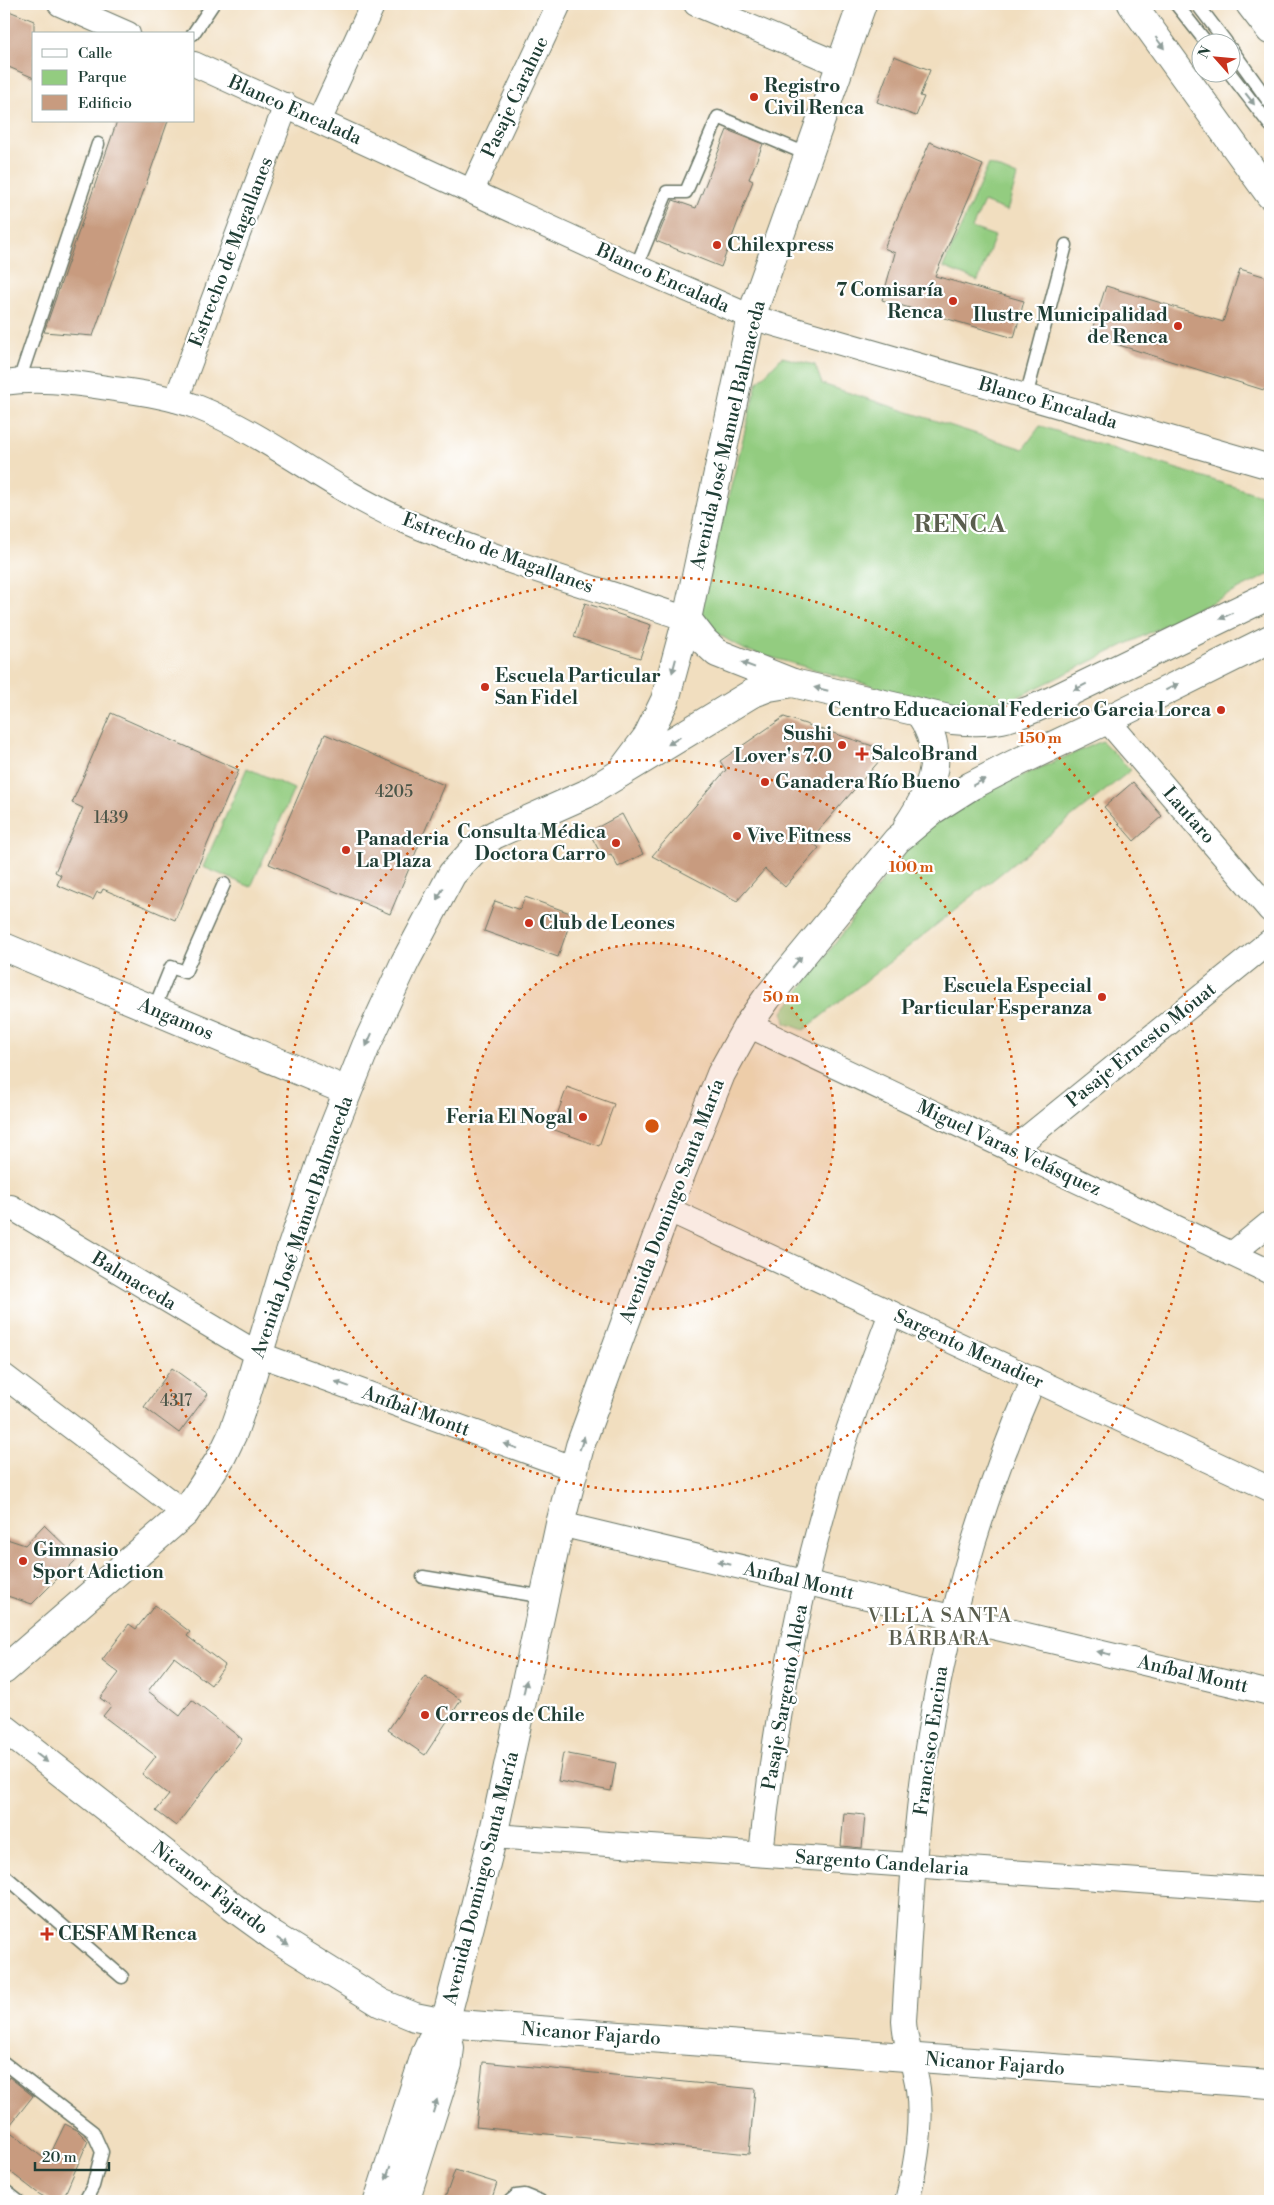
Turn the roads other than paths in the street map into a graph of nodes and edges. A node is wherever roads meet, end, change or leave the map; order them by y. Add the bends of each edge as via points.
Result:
1 (60, 4) edge
2 (212, 4) edge
3 (373, 4) edge
4 (558, 4) edge
5 (696, 4) edge
6 (862, 4) edge
7 (1132, 4) edge
8 (1176, 4) edge
9 (1197, 4) edge
10 (1250, 4) edge
11 (1270, 30) edge
12 (123, 32) edge
13 (195, 32) edge
14 (1198, 32) edge
15 (1218, 32) edge
16 (195, 64) edge
17 (1242, 64) edge
18 (841, 65) junction
19 (1238, 82) edge
20 (1270, 103) edge
21 (286, 105) junction
22 (319, 121) junction
23 (1270, 125) edge
24 (98, 144) dead end
25 (809, 155) junction
26 (472, 190) junction
27 (1270, 195) edge
28 (1066, 245) dead end
29 (636, 267) junction
30 (752, 317) junction
31 (11, 382) edge
32 (1026, 397) junction
33 (176, 400) junction
34 (1270, 467) edge
35 (1270, 595) edge
36 (687, 619) junction
37 (1270, 639) edge
38 (793, 683) junction
39 (920, 712) junction
40 (1107, 720) junction
41 (618, 776) junction
42 (897, 840) junction
43 (224, 884) dead end
44 (1270, 910) edge
45 (1270, 941) edge
46 (4, 947) edge
47 (154, 1009) junction
48 (748, 1024) junction
49 (347, 1091) junction
50 (1012, 1150) junction
51 (11, 1206) dead end
52 (667, 1209) junction
53 (1270, 1223) edge
54 (1232, 1254) junction
55 (1270, 1272) edge
56 (891, 1313) junction
57 (258, 1354) junction
58 (4, 1376) edge
59 (1034, 1380) junction
60 (573, 1468) junction
61 (1270, 1489) edge
62 (185, 1513) junction
63 (560, 1524) junction
64 (423, 1577) dead end
65 (805, 1582) junction
66 (545, 1597) junction
67 (952, 1617) junction
68 (4, 1670) edge
69 (1270, 1693) edge
70 (4, 1728) edge
71 (493, 1836) junction
72 (761, 1854) junction
73 (915, 1865) junction
74 (4, 1875) edge
75 (1270, 1890) edge
76 (122, 1977) dead end
77 (445, 2023) junction
78 (910, 2057) junction
79 (4, 2064) edge
80 (1270, 2084) edge
81 (409, 2149) junction
82 (4, 2190) edge
83 (18, 2201) edge
84 (85, 2201) edge
85 (378, 2201) edge
86 (405, 2201) edge
87 (510, 2201) edge
88 (540, 2201) edge
89 (907, 2201) edge

1 - 12 street
2 - 13 lane
3 - 22 street
4 - 26 street, Pasaje Carahue
5 - 18 street
6 - 18 main road, Avenida José Manuel Balmaceda
7 -> 27 main road
8 - 14 lane
9 - 15 lane
10 - 11 main road
16 - 21 street, Blanco Encalada
17 - 20 lane
18 - 25 main road, Avenida José Manuel Balmaceda
19 -> 23 lane
21 - 22 street, Blanco Encalada
21 - 33 street, Estrecho de Magallanes
22 - 26 street, Blanco Encalada
24 - 31 lane
25 - 29 lane via 718,117 686,192 667,192
25 - 30 main road, Avenida José Manuel Balmaceda
26 - 29 street, Blanco Encalada
28 - 32 lane
29 - 30 street, Blanco Encalada
30 - 32 street, Blanco Encalada
30 - 36 main road, Avenida José Manuel Balmaceda
31 - 33 street, Estrecho de Magallanes via 78,384
32 - 34 street, Blanco Encalada
33 - 36 street, Estrecho de Magallanes via 222,418 396,517 459,542
35 -> 39 main road via 1047,703 1009,718 975,722
38 -> 36 main road via 717,652
36 -> 41 main road, Avenida José Manuel Balmaceda via 657,719
40 -> 37 main road, Avenida Domingo Santa María
39 -> 38 main road, Avenida José Manuel Balmaceda
38 -> 41 main road, Avenida José Manuel Balmaceda via 751,694
39 - 42 main road via 932,734 933,774 917,810
42 -> 40 main road, Avenida Domingo Santa María via 933,810 971,786
40 - 44 street, Lautaro
41 -> 49 main road, Avenida José Manuel Balmaceda via 567,803 514,824 494,835 463,861 426,920
48 -> 42 main road, Avenida Domingo Santa María
43 - 47 lane via 185,972 172,967
45 - 50 street, Pasaje Ernesto Mouat
46 - 47 main road, Angamos
47 - 49 main road, Angamos
48 - 50 street, Miguel Varas Velásquez
48 - 52 main road, Avenida Domingo Santa María via 721,1074
49 - 57 main road, Avenida José Manuel Balmaceda via 302,1212
50 - 54 street, Miguel Varas Velásquez
51 - 57 street, Balmaceda
52 - 56 street, Sargento Menadier
60 -> 52 main road, Avenida Domingo Santa María
53 - 54 street
54 - 55 street, Miguel Varas Velásquez
56 - 59 street, Sargento Menadier
56 - 65 street, Pasaje Sargento Aldea via 844,1443
60 -> 57 street, Aníbal Montt
57 - 62 main road, Avenida José Manuel Balmaceda via 233,1433
58 - 62 street
59 - 61 street, Sargento Menadier
59 - 67 street, Francisco Encina via 987,1496
60 - 63 main road, Avenida Domingo Santa María
62 - 68 main road, Avenida José Manuel Balmaceda
65 -> 63 street, Aníbal Montt
63 - 66 main road, Avenida Domingo Santa María
64 - 66 lane
65 - 67 street, Aníbal Montt
65 - 72 street, Pasaje Sargento Aldea via 778,1722
71 -> 66 main road, Avenida Domingo Santa María
69 -> 67 street, Aníbal Montt
67 - 73 street, Francisco Encina via 928,1743
70 -> 77 main road, Nicanor Fajardo via 273,1936 387,2006 415,2017
71 - 72 street, Sargento Candelaria
71 - 77 main road, Avenida Domingo Santa María
72 - 73 street, Sargento Candelaria
73 - 75 street, Sargento Candelaria
73 - 78 street, Francisco Encina via 904,2021
74 - 76 lane
77 - 78 main road, Nicanor Fajardo
77 - 81 main road, Avenida Domingo Santa María via 450,2056
78 - 80 main road, Nicanor Fajardo
78 - 89 street, Francisco Encina via 918,2092 918,2135
79 - 84 lane via 93,2132 102,2152 93,2186
81 -> 85 main road, Avenida Domingo Santa María
81 - 86 main road, Avenida Domingo Santa María
82 - 83 lane
87 - 88 lane via 525,2195

